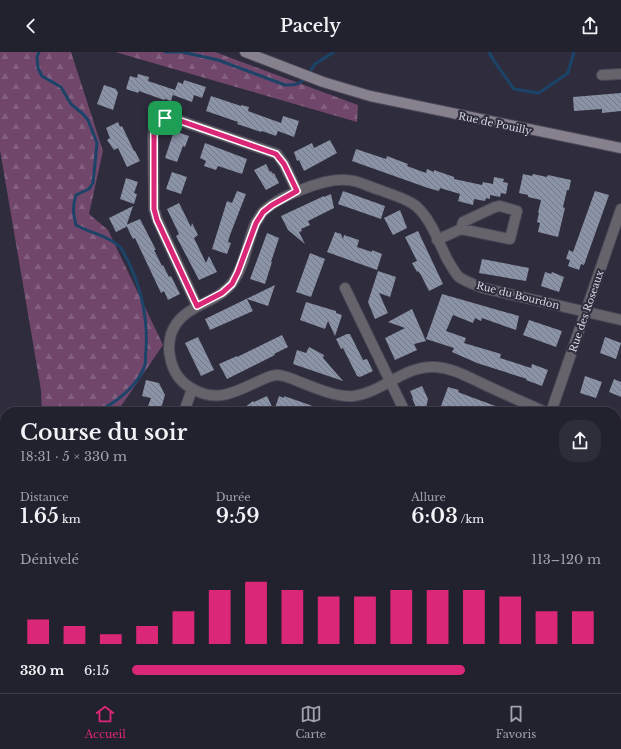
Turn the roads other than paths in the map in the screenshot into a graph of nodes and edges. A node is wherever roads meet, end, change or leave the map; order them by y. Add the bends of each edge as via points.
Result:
1 (245, 52) edge
2 (621, 74) edge
3 (602, 75) dead end
4 (621, 148) edge
5 (297, 191) junction
6 (621, 209) edge
7 (461, 229) junction
8 (438, 240) junction
9 (345, 288) dead end
10 (197, 306) junction
11 (586, 312) junction
12 (621, 320) edge
13 (390, 381) junction
14 (192, 389) junction
15 (186, 407) edge
16 (403, 407) edge
17 (534, 407) edge
18 (553, 407) edge

1 - 4 main road, Rue de Pouilly via 323,82 370,96
2 - 3 street
5 - 8 street, Rue du Bourdon via 328,181 352,180 410,202 427,218
5 - 10 street, Rue du Bourdon via 263,212 256,223 232,284 222,293
5 - 10 street via 284,164 276,154 175,119 165,118 158,121 153,137 154,209
6 - 11 street, Rue des Roseaux
7 - 7 street via 510,239 517,211 495,207 463,222
7 - 8 street
8 - 11 street, Rue du Bourdon via 452,268 464,280 483,288
9 - 13 street
10 - 14 street, Rue du Bourdon via 179,319 168,346 170,360 176,373
11 - 12 street, Rue du Bourdon
11 - 18 street, Rue des Roseaux
13 - 14 street, Rue du Bourdon via 364,394 347,397 280,375 270,376 220,396
13 - 16 street
13 - 17 street, Rue du Bourdon via 416,369 444,367
14 - 15 street

